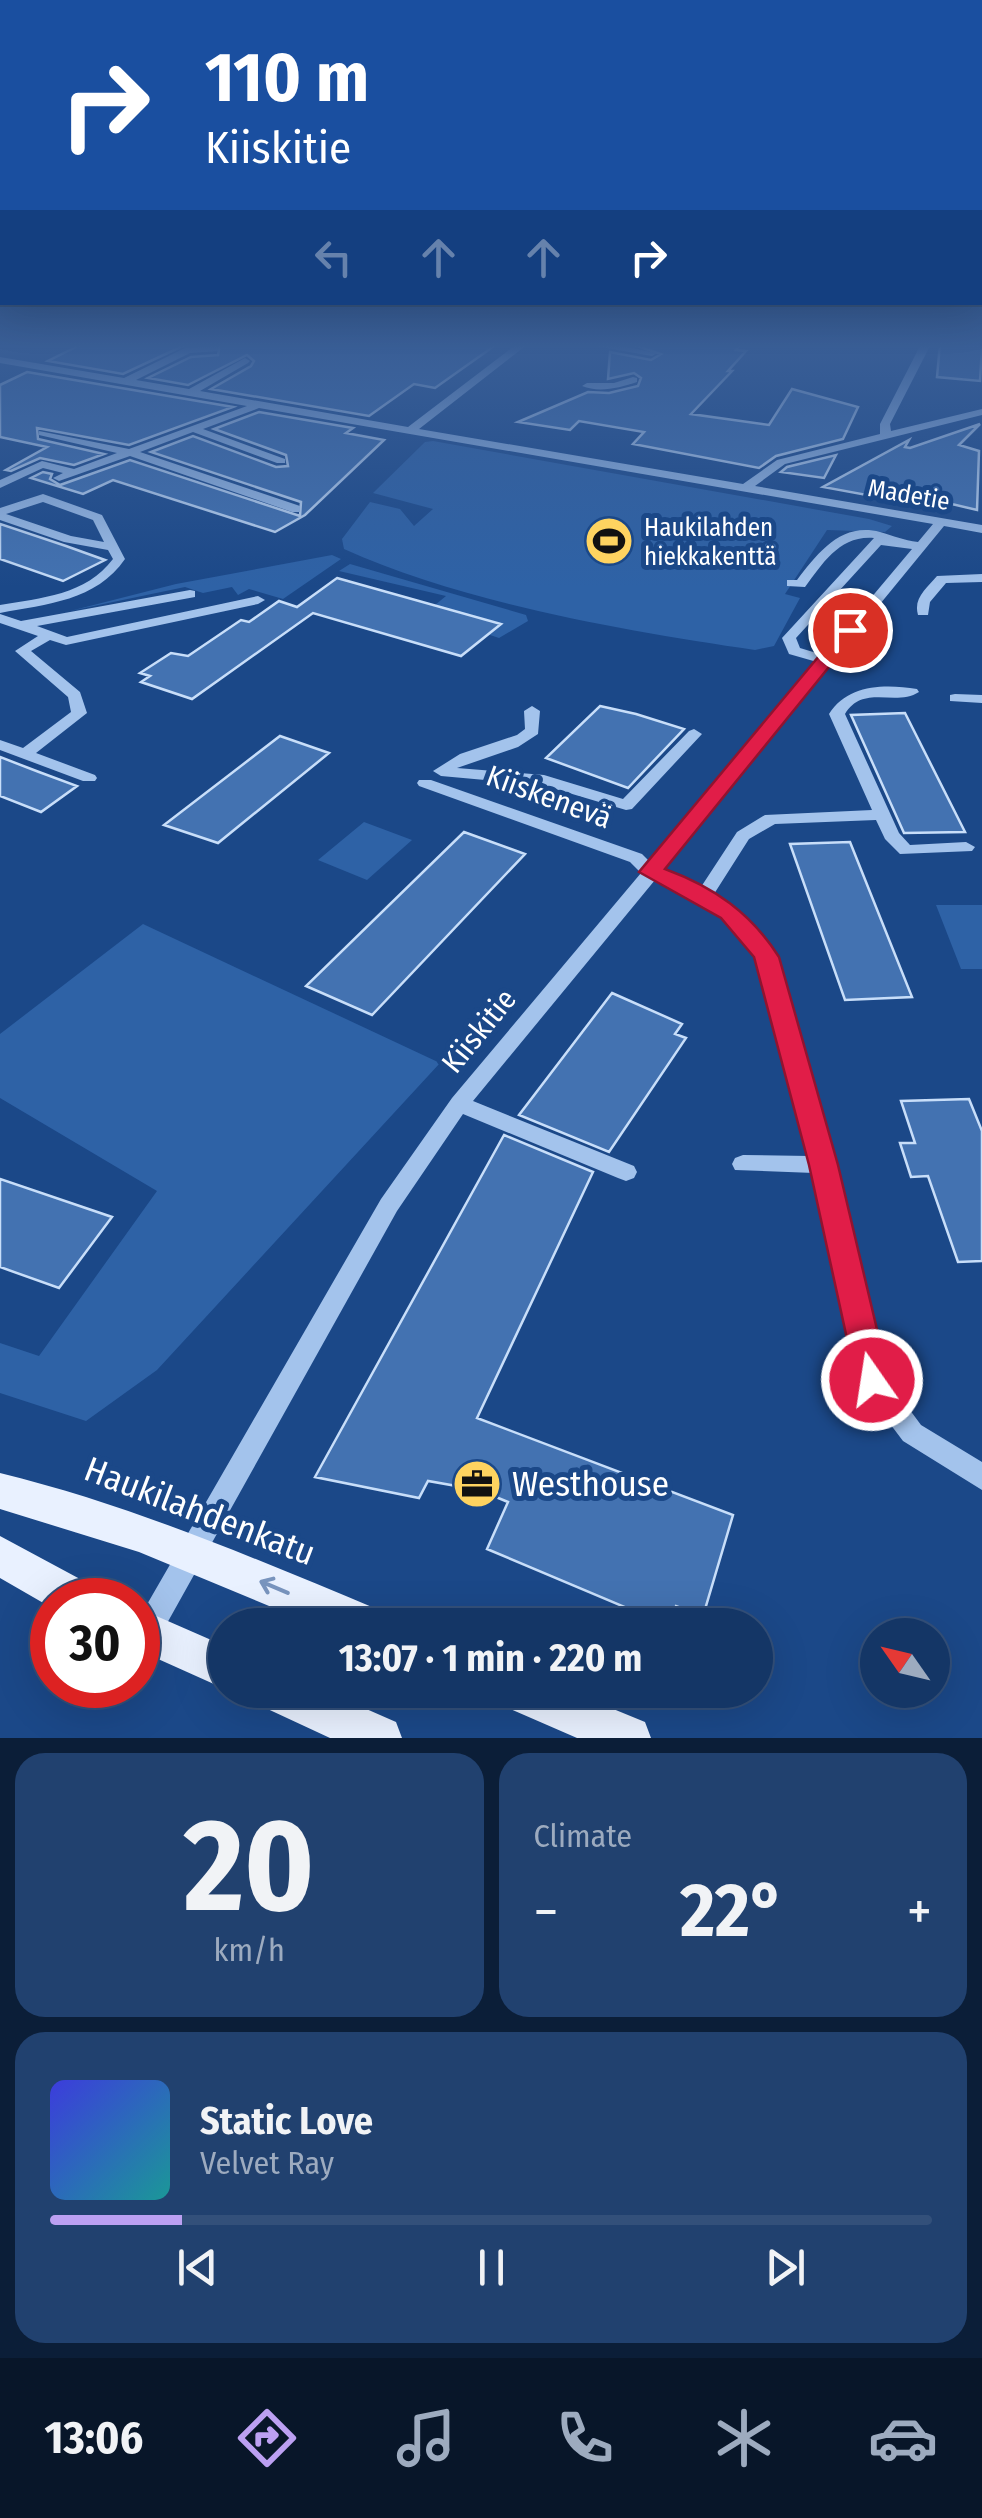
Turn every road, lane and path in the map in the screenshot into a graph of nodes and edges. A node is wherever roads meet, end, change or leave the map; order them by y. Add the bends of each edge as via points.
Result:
1 (206, 425) edge
2 (388, 425) edge
3 (417, 425) edge
4 (885, 425) edge
5 (930, 425) edge
6 (412, 429) junction
7 (194, 430) junction
8 (43, 433) dead end
9 (886, 436) junction
10 (128, 452) junction
11 (280, 461) dead end
12 (75, 472) junction
13 (59, 478) dead end
14 (0, 484) edge
15 (745, 488) junction
16 (296, 508) dead end
17 (959, 510) dead end
18 (0, 514) edge
19 (947, 524) junction
20 (982, 529) edge
21 (892, 540) junction
22 (920, 546) junction
23 (115, 548) junction
24 (982, 578) edge
25 (792, 583) dead end
26 (190, 594) dead end
27 (258, 600) dead end
28 (0, 609) edge
29 (923, 612) dead end
30 (0, 618) edge
31 (19, 625) junction
32 (49, 635) junction
33 (826, 660) junction
34 (912, 692) dead end
35 (955, 698) dead end
36 (982, 699) edge
37 (532, 711) dead end
38 (694, 734) dead end
39 (0, 745) edge
40 (24, 754) junction
41 (441, 771) junction
42 (89, 778) dead end
43 (882, 815) junction
44 (966, 847) dead end
45 (650, 872) junction
46 (704, 896) junction
47 (459, 1104) junction
48 (743, 1164) dead end
49 (824, 1165) junction
50 (626, 1172) dead end
51 (982, 1477) edge
52 (0, 1491) edge
53 (191, 1551) junction
54 (0, 1556) edge
55 (40, 1578) edge
56 (160, 1602) edge
57 (324, 1608) edge
58 (160, 1639) edge
59 (208, 1660) edge
60 (314, 1708) edge
61 (558, 1708) edge
62 (380, 1738) edge
63 (629, 1738) edge

1 - 7 street
2 - 6 street, Madetie
3 - 6 street
4 - 9 street
5 - 9 street
6 - 15 street, Madetie
7 - 10 street
7 - 11 street
8 - 10 street
9 - 15 street via 781,462
10 - 12 street
10 - 16 street
12 - 13 street
12 - 14 street via 42,464
15 - 19 street, Madetie
17 - 19 street
18 - 23 street
18 - 23 street via 43,498 98,518
19 - 20 street, Madetie
19 - 22 street, Kiiskitie
21 - 22 street
21 - 25 street via 849,532 800,584
21 - 33 street via 878,541 789,638 794,651
22 - 33 street, Kiiskitie
23 - 28 street via 119,559 110,576
24 - 29 street via 942,579 923,601
26 - 31 street
27 - 32 street via 66,641
30 - 31 street
31 - 32 street
32 - 40 street via 22,652 74,695 78,713
33 - 45 street, Kiiskitie
34 - 43 street via 853,694 837,714
35 - 36 street
37 - 41 street via 533,731 517,745 479,750
38 - 41 street via 626,805 544,780
39 - 40 street
40 - 42 street
41 - 45 street, Kiiskenevä via 425,782 636,858
43 - 44 street via 906,850
43 - 46 street via 771,819 742,836
45 - 46 street, Kiiskenevä
45 - 47 street, Kiiskitie
46 - 49 street, Kiiskenevä via 752,933 766,957
47 - 50 street
47 - 53 street, Kiiskitie via 389,1205
48 - 49 street
49 - 51 street, Kiiskenevä via 872,1380 912,1433
52 - 53 main road, Haukilahdenkatu via 77,1508
53 - 56 street, Kiiskitie
57 -> 53 main road, Haukilahdenkatu
54 - 55 main road
58 - 59 main road
60 - 62 main road
61 - 63 main road

